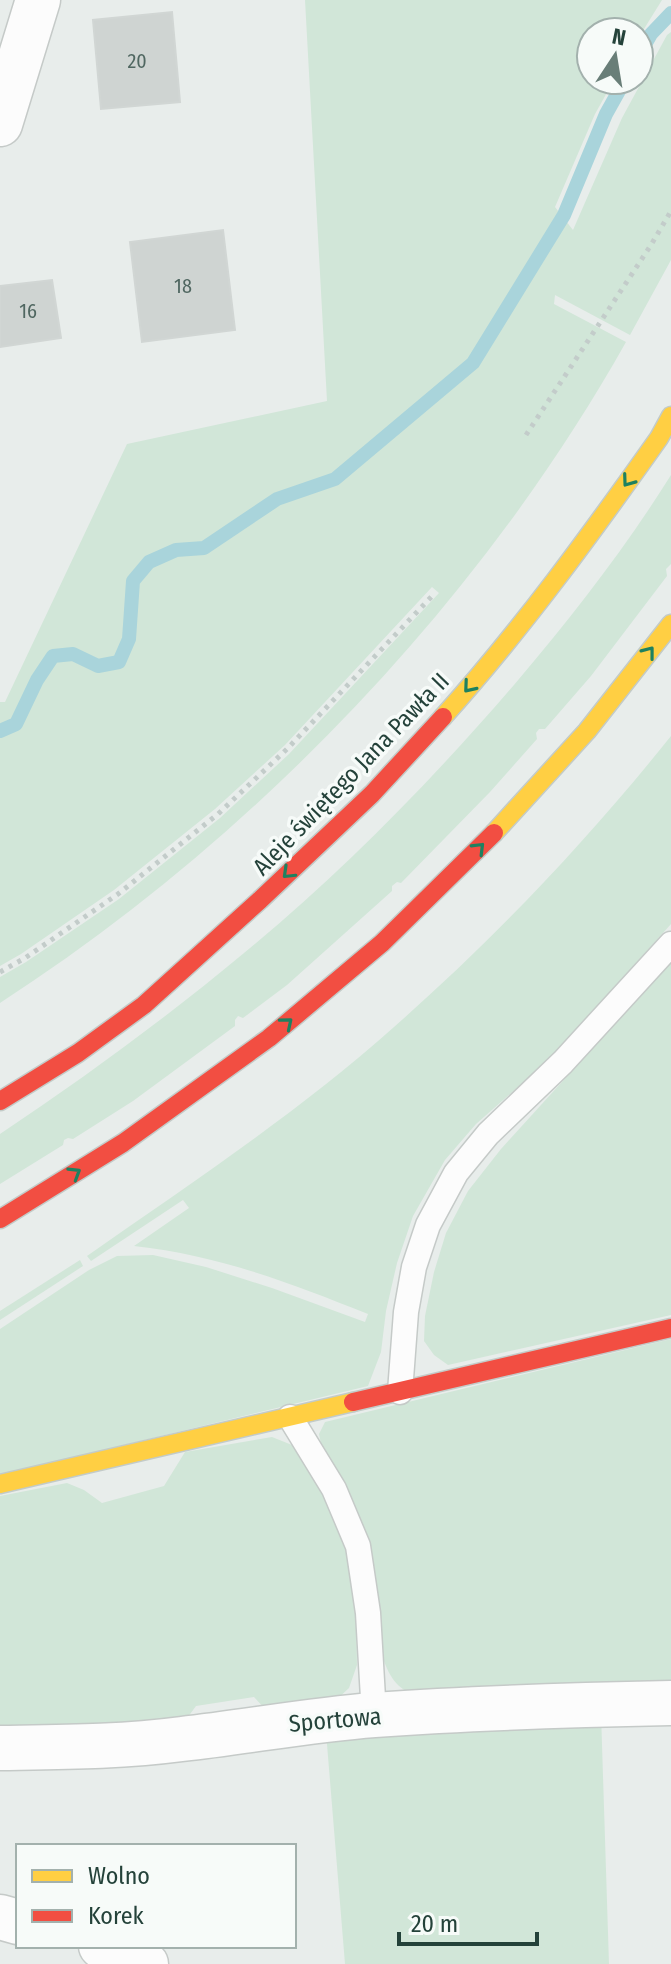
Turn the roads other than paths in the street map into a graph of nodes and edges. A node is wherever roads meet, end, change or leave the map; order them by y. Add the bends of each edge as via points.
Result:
1 (38, 0) edge
2 (0, 124) edge
3 (671, 416) edge
4 (671, 624) edge
5 (671, 944) edge
6 (78, 1053) junction
7 (35, 1059) dead end
8 (0, 1101) edge
9 (3, 1218) edge
10 (671, 1328) edge
11 (400, 1392) junction
12 (290, 1417) junction
13 (0, 1484) edge
14 (671, 1703) edge
15 (374, 1715) junction
16 (0, 1748) edge
17 (106, 1948) edge
18 (146, 1964) edge

1 - 2 street
3 -> 6 main road, Aleje świętego Jana Pawła II via 566,568 464,693 372,794 144,1005
9 -> 4 main road via 123,1143 269,1038 382,943 512,814 587,731
5 - 11 lane via 456,1173 428,1225 414,1267
6 - 7 main road
6 - 8 main road, Aleje świętego Jana Pawła II
10 - 11 main road
11 - 12 main road
12 - 13 main road
12 - 15 lane via 334,1489 358,1546
14 - 15 street, Sportowa
15 - 16 street, Sportowa via 125,1745
17 - 18 street

